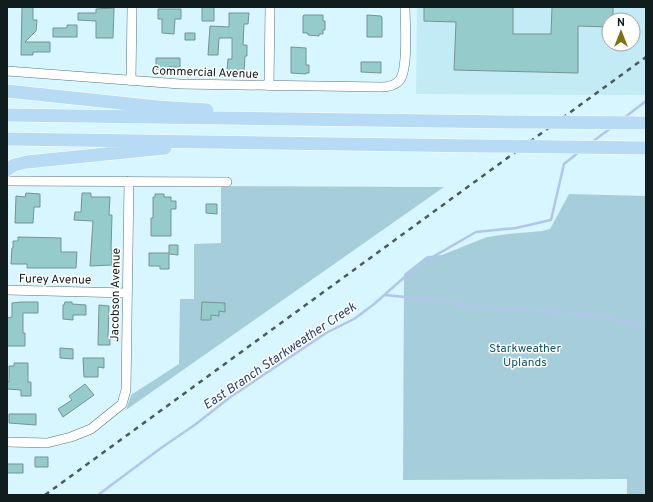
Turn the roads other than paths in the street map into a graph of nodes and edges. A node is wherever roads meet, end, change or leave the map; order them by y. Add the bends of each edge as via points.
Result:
1 (132, 7) edge
2 (270, 7) edge
3 (405, 7) edge
4 (7, 72) edge
5 (131, 81) junction
6 (269, 86) junction
7 (7, 91) edge
8 (7, 115) edge
9 (292, 119) junction
10 (646, 123) edge
11 (7, 139) edge
12 (234, 142) junction
13 (646, 148) edge
14 (7, 170) edge
15 (7, 181) edge
16 (129, 181) junction
17 (228, 182) dead end
18 (7, 290) edge
19 (127, 293) junction
20 (7, 442) edge

1 - 5 street
2 - 6 street
3 - 6 street, Commercial Avenue via 405,66 400,80 390,86
4 - 5 street, Commercial Avenue
5 - 6 street, Commercial Avenue
7 - 9 highway
8 - 9 highway
9 - 10 highway, bridge
11 - 12 highway
12 - 13 highway, bridge
12 - 14 highway via 27,162 14,165
15 - 16 street
16 - 17 street
16 - 19 street, Jacobson Avenue
18 - 19 street, Furey Avenue
19 - 20 street, Jacobson Avenue via 126,390 122,404 91,429 71,437 47,443

